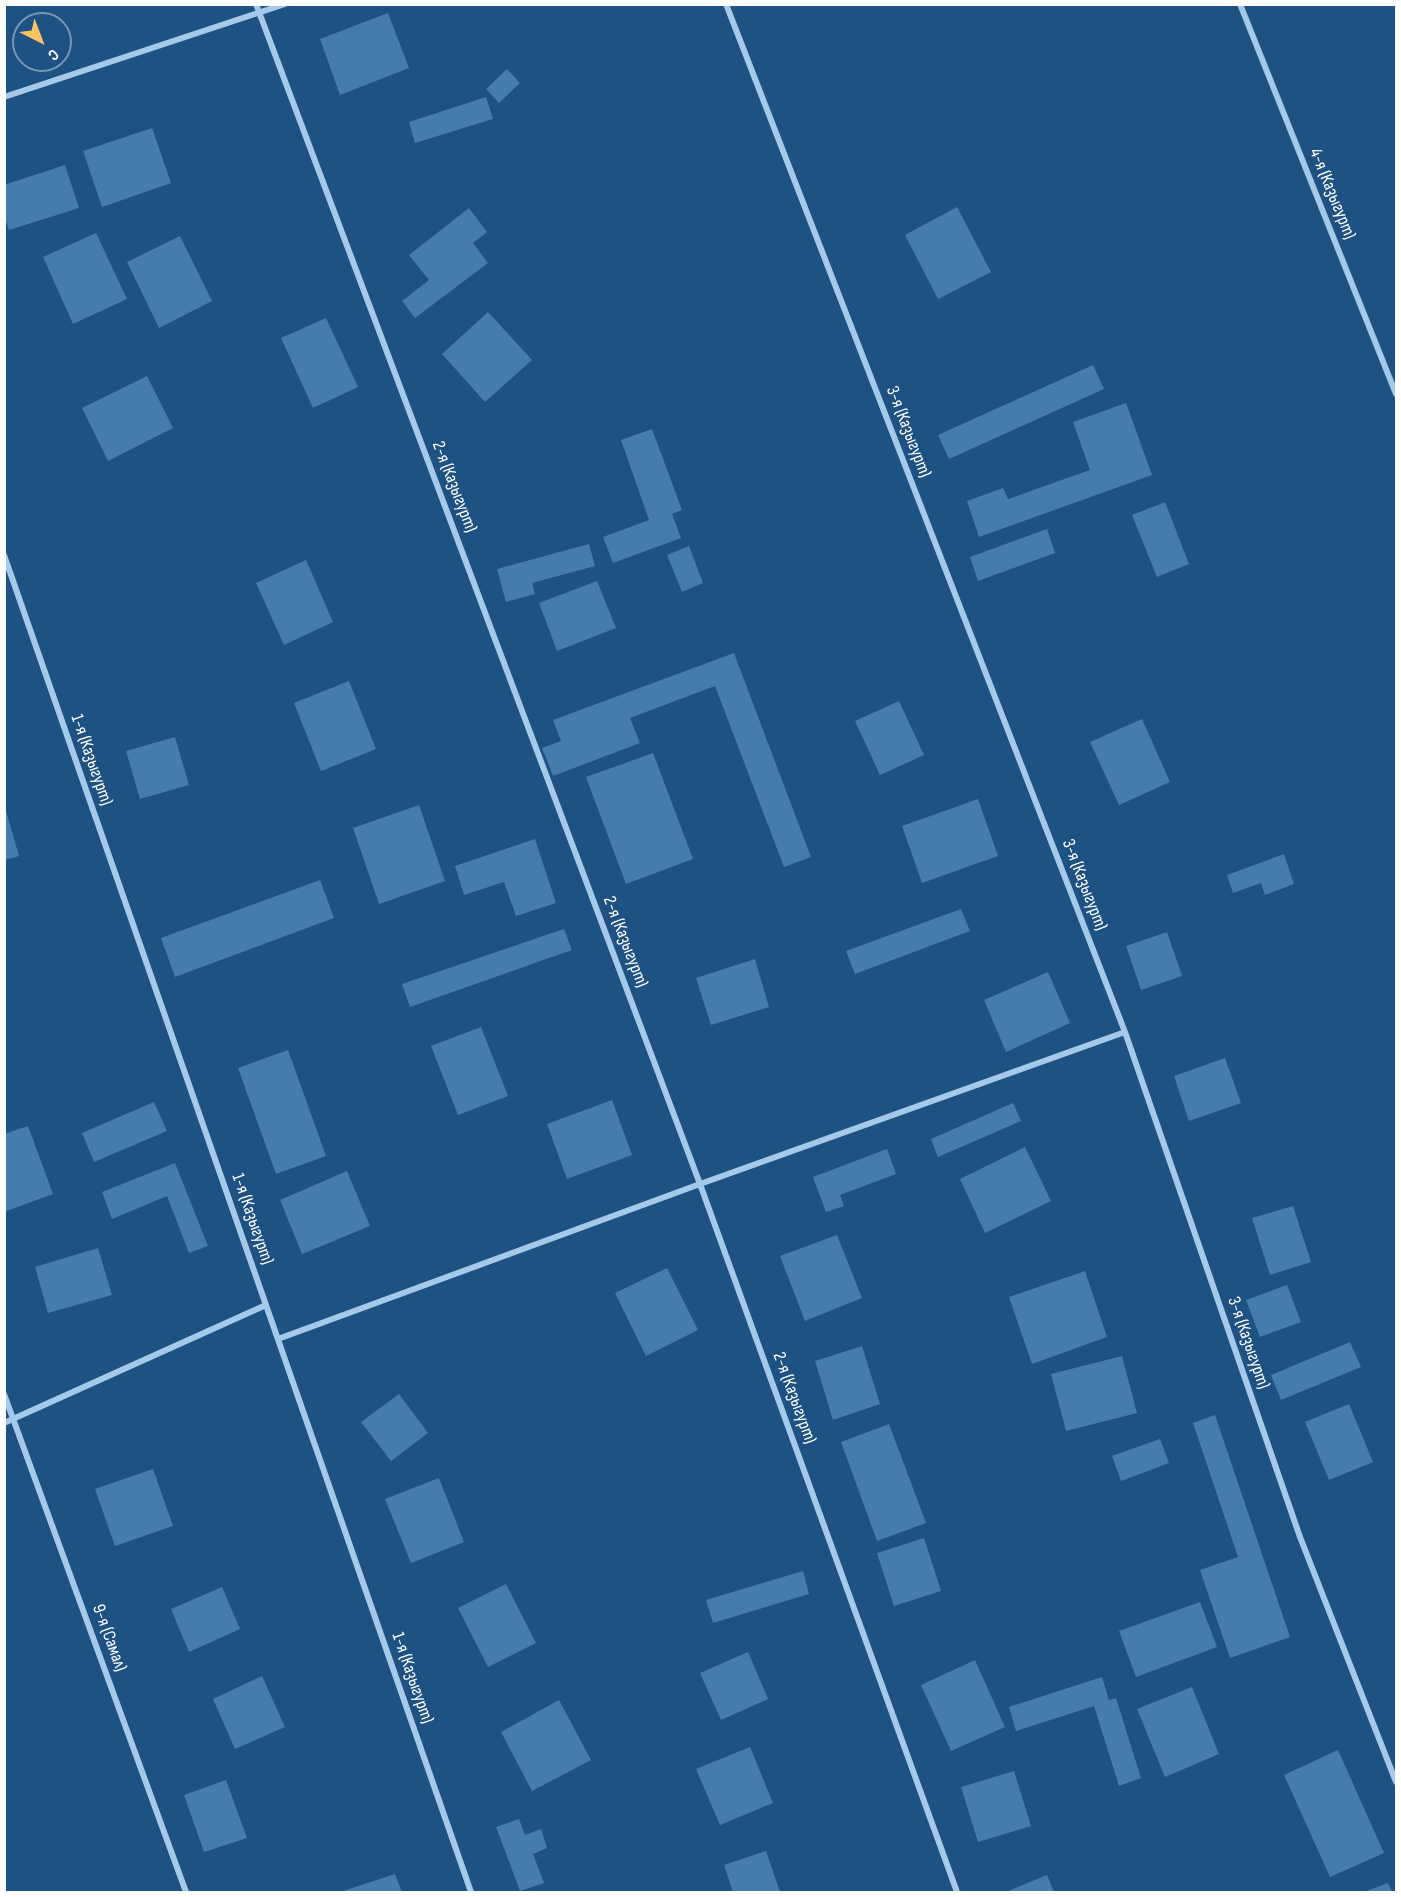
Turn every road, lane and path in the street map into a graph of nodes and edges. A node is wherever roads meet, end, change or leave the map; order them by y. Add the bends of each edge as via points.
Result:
1 (256, 4) edge
2 (285, 4) edge
3 (726, 4) edge
4 (1240, 4) edge
5 (259, 12) junction
6 (4, 97) edge
7 (1396, 394) edge
8 (4, 555) edge
9 (1125, 1032) junction
10 (700, 1184) junction
11 (266, 1305) junction
12 (278, 1339) junction
13 (4, 1394) edge
14 (13, 1419) junction
15 (4, 1423) edge
16 (1396, 1782) edge
17 (186, 1893) edge
18 (471, 1893) edge
19 (957, 1893) edge

1 - 5 street, 2-я (Казыгурт)
2 - 5 street
3 - 9 street, 3-я (Казыгурт)
4 - 7 street, 4-я (Казыгурт)
5 - 6 street
5 - 10 street, 2-я (Казыгурт)
8 - 11 street, 1-я (Казыгурт)
9 - 10 street
9 - 16 street, 3-я (Казыгурт) via 1300,1537
10 - 12 street
10 - 19 street, 2-я (Казыгурт)
11 - 12 street, 1-я (Казыгурт)
11 - 14 street
12 - 18 street, 1-я (Казыгурт)
13 - 14 street, 9-я (Самал)
14 - 15 street
14 - 17 street, 9-я (Самал)

